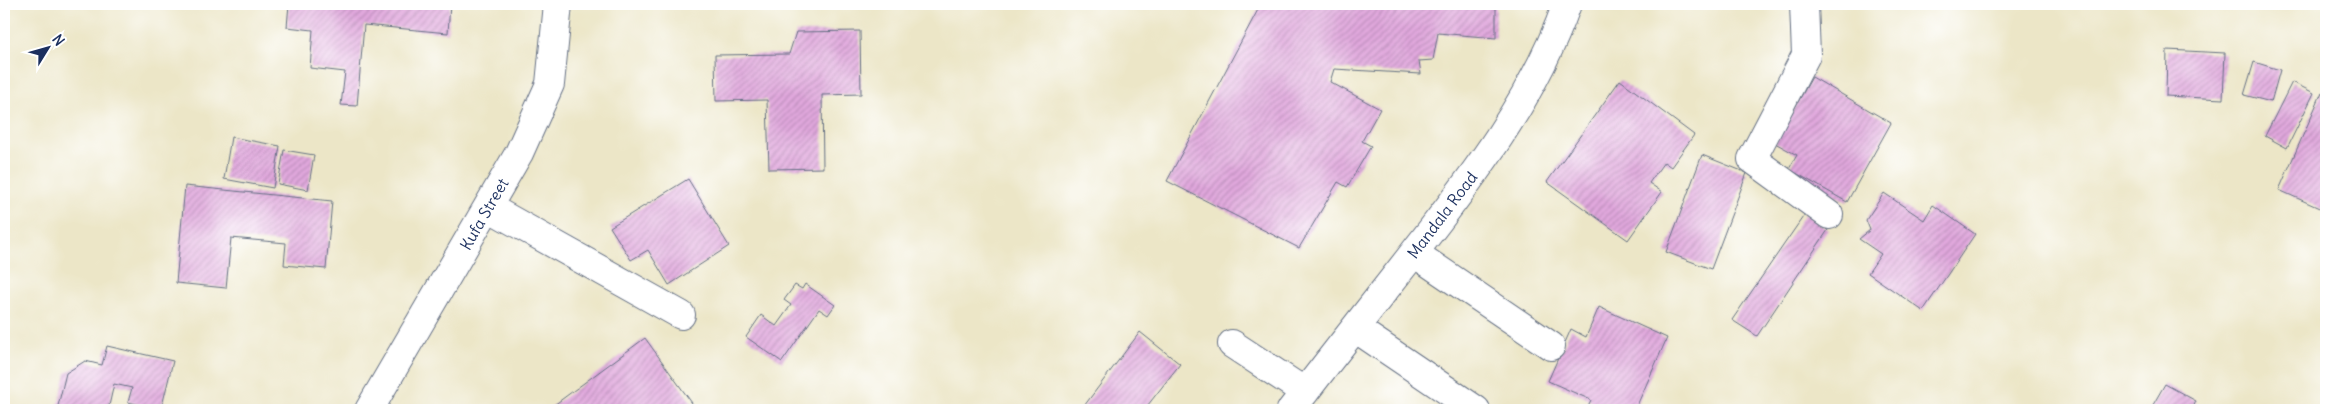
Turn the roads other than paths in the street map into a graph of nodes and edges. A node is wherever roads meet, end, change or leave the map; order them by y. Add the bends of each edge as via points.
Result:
1 (558, 4) edge
2 (1566, 4) edge
3 (1804, 4) edge
4 (488, 207) junction
5 (1829, 215) dead end
6 (1414, 253) junction
7 (681, 315) dead end
8 (1355, 328) junction
9 (1232, 344) dead end
10 (1551, 346) dead end
11 (1298, 401) edge
12 (369, 410) edge
13 (1476, 410) edge

1 - 4 street, Kufa Street via 550,84 519,153
2 - 6 street, Mandala Road via 1555,38 1524,100 1468,183
3 - 5 street via 1806,54 1752,159
4 - 7 street
4 - 12 street, Kufa Street
6 - 8 street, Mandala Road
6 - 10 street
8 - 11 street, Mandala Road
8 - 13 street
9 - 11 street

